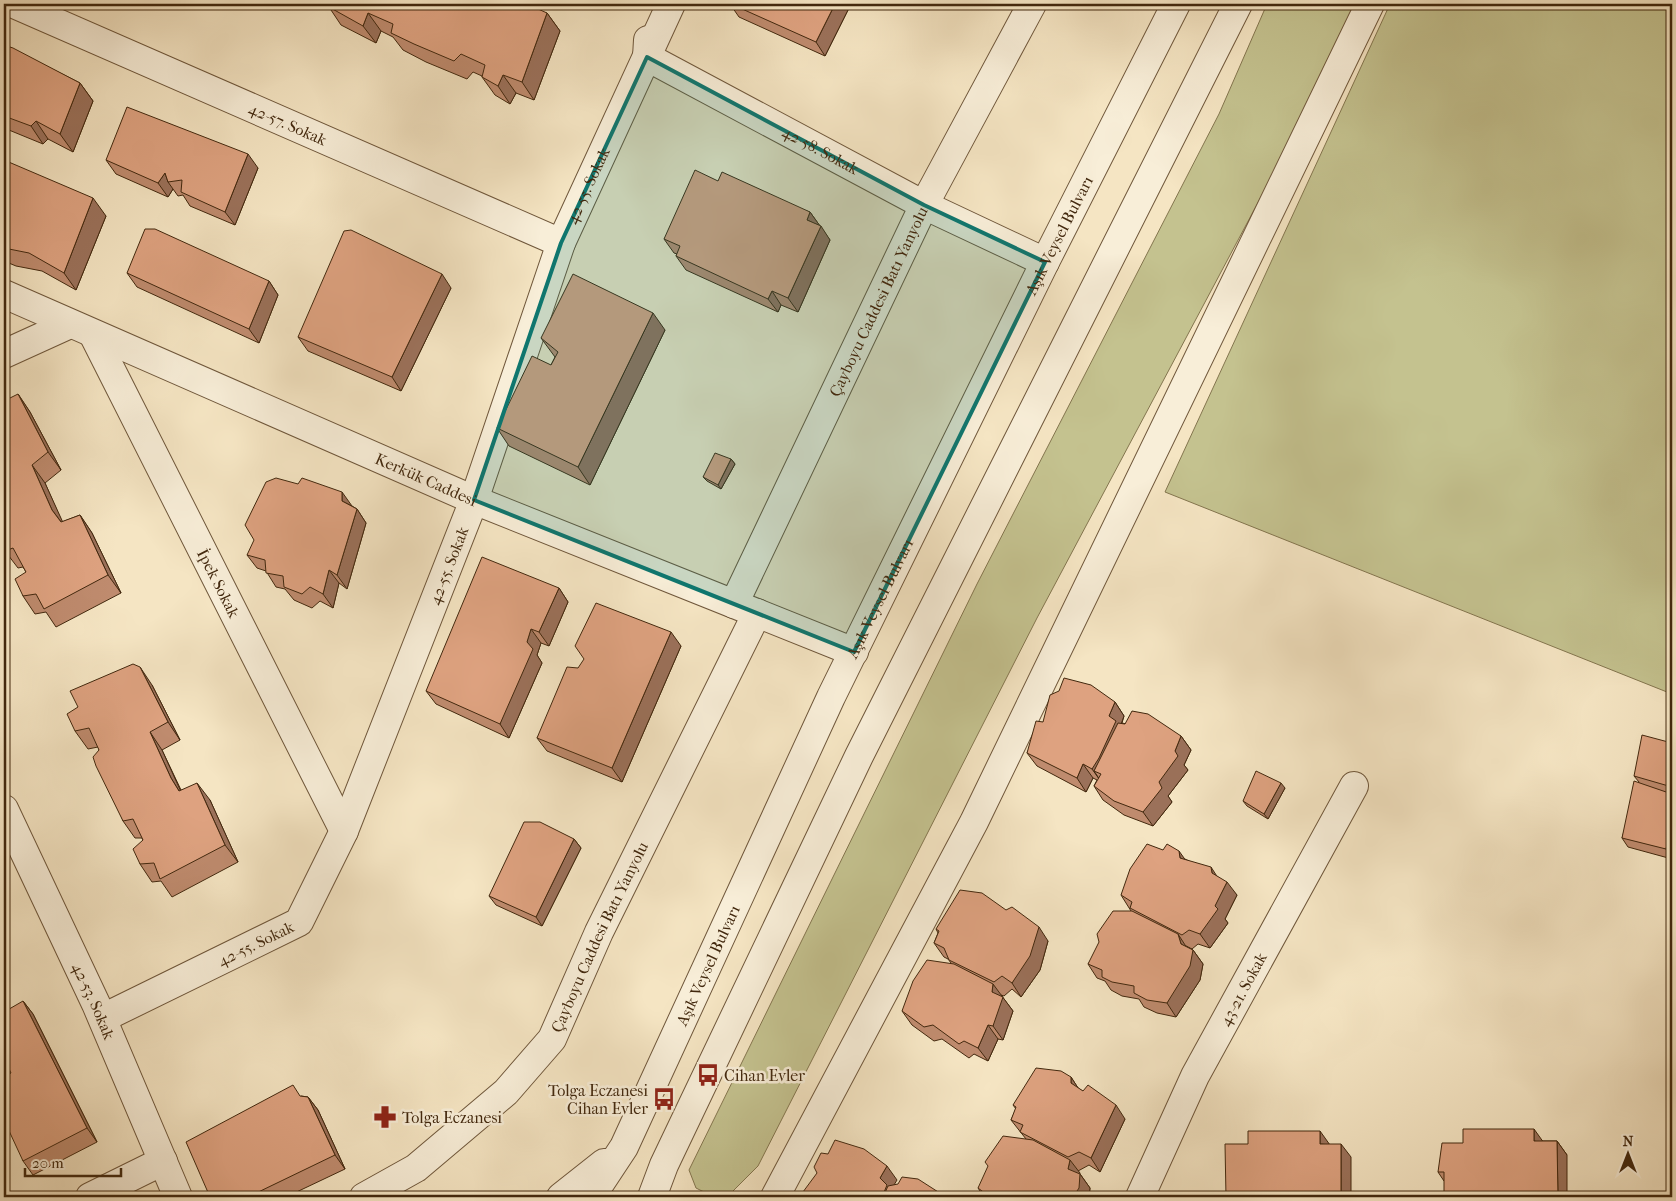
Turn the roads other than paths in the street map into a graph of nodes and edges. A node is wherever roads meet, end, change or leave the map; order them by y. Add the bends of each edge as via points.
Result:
1 (14, 4) edge
2 (651, 4) edge
3 (671, 4) edge
4 (1032, 4) edge
5 (1176, 4) edge
6 (1238, 4) edge
7 (1370, 4) edge
8 (647, 57) junction
9 (924, 205) junction
10 (561, 243) junction
11 (1045, 262) junction
12 (4, 294) edge
13 (81, 329) junction
14 (4, 354) edge
15 (474, 500) junction
16 (745, 609) junction
17 (854, 652) junction
18 (1354, 786) dead end
19 (4, 809) edge
20 (344, 831) junction
21 (103, 1018) junction
22 (624, 1147) junction
23 (163, 1161) junction
24 (658, 1195) edge
25 (90, 1197) edge
26 (178, 1197) edge
27 (364, 1197) edge
28 (562, 1197) edge
29 (591, 1197) edge
30 (775, 1197) edge
31 (1140, 1197) edge

1 - 10 street, 42-57. Sokak
2 - 8 street
3 - 8 street, 42-55. Sokak
4 - 9 street, Çayboyu Caddesi Batı Yanyolu
5 - 11 street, Aşık Veysel Bulvarı
6 - 24 street via 859,756 664,1165
7 - 30 street via 974,822
8 - 9 street, 42-58. Sokak
8 - 10 street, 42-55. Sokak
9 - 11 street, 42-58. Sokak
9 - 16 street, Çayboyu Caddesi Batı Yanyolu
10 - 15 street, 42-55. Sokak
11 - 17 street, Aşık Veysel Bulvarı
12 - 13 street, Kerkük Caddesi
13 - 14 street
13 - 15 street, Kerkük Caddesi
13 - 20 street, İpek Sokak
15 - 16 street, Kerkük Caddesi
15 - 20 street, 42-55. Sokak
16 - 17 street, Kerkük Caddesi
16 - 27 street, Çayboyu Caddesi Batı Yanyolu via 552,1040 506,1092 416,1168
17 - 22 street, Aşık Veysel Bulvarı
18 - 31 street, 43-21. Sokak via 1195,1076
19 - 21 street, 42-53. Sokak
20 - 21 street, 42-55. Sokak via 298,922
21 - 23 street, 42-53. Sokak
22 - 28 street
22 - 29 street, Aşık Veysel Bulvarı
23 - 25 street
23 - 26 street, 42-53. Sokak

